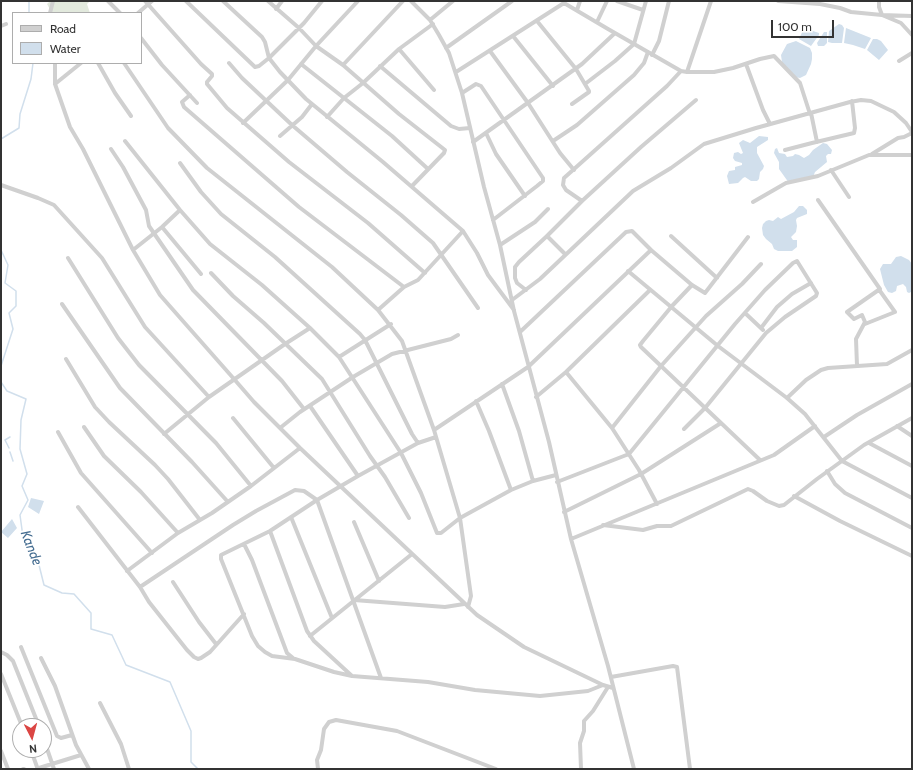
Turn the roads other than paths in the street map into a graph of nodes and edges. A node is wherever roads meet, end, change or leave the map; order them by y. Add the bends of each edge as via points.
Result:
1 (53, 1) edge
2 (108, 1) edge
3 (144, 1) edge
4 (152, 1) edge
5 (186, 1) edge
6 (223, 1) edge
7 (268, 1) edge
8 (282, 1) edge
9 (322, 1) edge
10 (358, 1) edge
11 (403, 1) edge
12 (411, 1) edge
13 (420, 1) edge
14 (453, 1) edge
15 (512, 1) edge
16 (580, 1) edge
17 (607, 1) edge
18 (617, 1) edge
19 (646, 1) edge
20 (669, 1) edge
21 (711, 1) edge
22 (778, 1) edge
23 (879, 1) edge
24 (563, 2) edge
25 (148, 5) junction
26 (416, 5) junction
27 (276, 9) junction
28 (577, 10) junction
29 (643, 10) junction
30 (50, 12) edge
31 (119, 12) edge
32 (139, 12) edge
33 (882, 15) junction
34 (912, 16) edge
35 (537, 21) junction
36 (431, 22) junction
37 (597, 22) junction
38 (6, 24) dead end
39 (1, 26) edge
40 (299, 28) junction
41 (615, 33) junction
42 (912, 35) edge
43 (513, 36) junction
44 (142, 39) edge
45 (634, 44) junction
46 (316, 46) junction
47 (446, 48) junction
48 (399, 49) junction
49 (490, 51) junction
50 (650, 53) junction
51 (912, 53) edge
52 (269, 58) junction
53 (899, 61) dead end
54 (229, 63) dead end
55 (55, 64) edge
56 (80, 64) edge
57 (99, 64) edge
58 (125, 64) edge
59 (301, 64) junction
60 (746, 64) junction
61 (343, 65) junction
62 (380, 66) junction
63 (576, 69) junction
64 (681, 71) junction
65 (456, 72) junction
66 (687, 72) junction
67 (288, 80) junction
68 (363, 83) junction
69 (55, 84) junction
70 (585, 84) junction
71 (553, 86) junction
72 (434, 90) dead end
73 (462, 94) junction
74 (190, 95) junction
75 (344, 98) junction
76 (696, 100) dead end
77 (266, 101) junction
78 (852, 101) junction
79 (197, 103) dead end
80 (528, 103) junction
81 (312, 104) junction
82 (572, 104) dead end
83 (810, 113) junction
84 (131, 116) dead end
85 (327, 117) junction
86 (504, 120) junction
87 (243, 123) junction
88 (770, 124) junction
89 (292, 125) junction
90 (470, 128) junction
91 (912, 132) edge
92 (486, 133) junction
93 (280, 136) dead end
94 (125, 141) dead end
95 (553, 141) junction
96 (474, 142) junction
97 (817, 142) junction
98 (111, 149) dead end
99 (785, 150) dead end
100 (872, 154) junction
101 (912, 155) edge
102 (180, 163) dead end
103 (428, 169) junction
104 (574, 170) junction
105 (831, 170) junction
106 (1, 185) edge
107 (412, 186) junction
108 (525, 196) junction
109 (849, 198) dead end
110 (818, 200) dead end
111 (582, 201) junction
112 (753, 202) dead end
113 (548, 209) dead end
114 (180, 210) junction
115 (493, 220) junction
116 (162, 227) junction
117 (463, 231) junction
118 (154, 234) junction
119 (547, 236) junction
120 (671, 236) dead end
121 (748, 237) dead end
122 (500, 245) junction
123 (133, 250) junction
124 (651, 250) junction
125 (565, 254) junction
126 (442, 255) junction
127 (68, 258) dead end
128 (761, 264) dead end
129 (628, 272) junction
130 (425, 273) junction
131 (201, 274) dead end
132 (212, 274) dead end
133 (717, 278) junction
134 (811, 283) junction
135 (692, 285) junction
136 (404, 287) junction
137 (526, 290) junction
138 (650, 290) junction
139 (880, 291) junction
140 (512, 300) junction
141 (62, 304) dead end
142 (672, 306) junction
143 (478, 308) dead end
144 (378, 310) junction
145 (514, 311) junction
146 (745, 313) junction
147 (390, 324) junction
148 (865, 324) junction
149 (310, 328) junction
150 (696, 328) junction
151 (761, 328) junction
152 (520, 332) junction
153 (766, 333) junction
154 (458, 335) dead end
155 (365, 340) junction
156 (285, 344) junction
157 (718, 346) junction
158 (405, 350) junction
159 (912, 350) edge
160 (340, 357) junction
161 (66, 359) dead end
162 (262, 360) junction
163 (377, 363) junction
164 (741, 364) junction
165 (662, 366) junction
166 (857, 366) junction
167 (528, 367) junction
168 (566, 372) junction
169 (353, 377) junction
170 (234, 380) junction
171 (502, 384) junction
172 (912, 384) edge
173 (684, 388) junction
174 (330, 393) junction
175 (210, 397) junction
176 (536, 397) junction
177 (787, 398) junction
178 (476, 401) junction
179 (310, 406) junction
180 (705, 408) junction
181 (304, 409) junction
182 (186, 415) junction
183 (232, 418) dead end
184 (912, 418) edge
185 (721, 423) junction
186 (814, 426) junction
187 (897, 426) junction
188 (84, 427) dead end
189 (280, 428) junction
190 (612, 428) junction
191 (684, 429) dead end
192 (434, 430) junction
193 (58, 432) dead end
194 (164, 434) junction
195 (912, 436) edge
196 (436, 437) junction
197 (824, 437) junction
198 (869, 442) junction
199 (418, 443) junction
200 (300, 448) junction
201 (401, 453) junction
202 (629, 454) junction
203 (760, 460) junction
204 (842, 461) junction
205 (377, 466) junction
206 (912, 466) edge
207 (274, 468) junction
208 (828, 471) junction
209 (641, 474) junction
210 (556, 475) junction
211 (358, 476) junction
212 (533, 481) junction
213 (557, 482) junction
214 (251, 486) junction
215 (340, 486) junction
216 (511, 490) junction
217 (794, 496) junction
218 (912, 498) edge
219 (317, 500) junction
220 (228, 502) junction
221 (657, 504) junction
222 (78, 507) dead end
223 (564, 512) junction
224 (291, 517) junction
225 (409, 518) dead end
226 (460, 518) junction
227 (200, 520) junction
228 (354, 522) dead end
229 (603, 525) junction
230 (912, 528) edge
231 (270, 531) junction
232 (178, 533) junction
233 (571, 539) junction
234 (244, 544) junction
235 (152, 553) junction
236 (412, 554) junction
237 (912, 556) edge
238 (127, 571) junction
239 (379, 581) junction
240 (173, 582) dead end
241 (140, 587) junction
242 (354, 600) junction
243 (464, 604) junction
244 (468, 607) junction
245 (244, 614) junction
246 (332, 618) junction
247 (310, 636) junction
248 (216, 644) junction
249 (21, 647) dead end
250 (1, 652) edge
251 (41, 658) dead end
252 (295, 659) junction
253 (1, 674) edge
254 (352, 676) junction
255 (611, 677) junction
256 (381, 678) junction
257 (606, 686) junction
258 (613, 688) junction
259 (100, 703) dead end
260 (19, 718) edge
261 (36, 718) edge
262 (72, 735) junction
263 (1, 751) edge
264 (82, 755) junction
265 (34, 758) edge
266 (50, 758) edge
267 (52, 764) junction
268 (8, 769) edge
269 (54, 769) edge
270 (89, 769) edge
271 (129, 769) edge
272 (318, 769) edge
273 (496, 769) edge
274 (581, 769) edge
275 (634, 769) edge
276 (690, 769) edge

1 - 30 street
2 - 31 street
3 - 25 street
4 - 25 street
5 - 52 street via 253,66 259,66
6 - 52 street via 262,37
7 - 27 street
8 - 27 street
9 - 40 street
10 - 46 street
11 - 61 street
12 - 26 street
13 - 26 street
14 - 36 street
15 - 47 street
16 - 28 street
17 - 37 street
18 - 29 street
19 - 29 street
20 - 50 street via 659,41
21 - 66 street
22 - 33 street via 820,4 851,12
23 - 33 street
24 - 28 street
24 - 35 street
25 - 32 street
25 - 87 street via 212,74 207,82 208,86
26 - 36 street
27 - 40 street
28 - 37 street
29 - 45 street
33 - 34 street
33 - 42 street via 898,22
35 - 43 street
35 - 63 street
36 - 47 street
36 - 48 street
37 - 41 street
38 - 39 street
40 - 46 street
40 - 52 street
41 - 45 street
41 - 63 street
43 - 49 street
43 - 71 street
44 - 74 street
45 - 50 street
45 - 70 street
46 - 59 street
46 - 61 street
47 - 65 street
48 - 62 street
48 - 72 street
49 - 65 street
49 - 80 street
50 - 64 street
50 - 95 street via 634,75 577,125
51 - 53 street
52 - 67 street
54 - 77 street
55 - 69 street
56 - 69 street
57 - 84 street
58 - 144 street via 168,128 208,168 332,267
59 - 67 street
59 - 75 street
60 - 66 street via 714,72
60 - 83 street via 775,56 800,83
60 - 88 street
61 - 68 street
62 - 68 street
62 - 90 street via 451,126 459,129
63 - 70 street
63 - 71 street
64 - 66 street
64 - 104 street
65 - 73 street
67 - 77 street
67 - 81 street
68 - 75 street
68 - 103 street via 445,150
69 - 123 street via 70,127
70 - 82 street via 589,92
71 - 80 street
73 - 86 street via 479,84
73 - 90 street
74 - 79 street
74 - 136 street via 182,103 189,112 299,207
75 - 85 street
75 - 103 street
76 - 111 street
77 - 87 street
77 - 89 street
78 - 83 street
78 - 91 street via 871,101 884,106 901,118
78 - 97 street via 855,133
80 - 86 street
80 - 95 street
81 - 85 street
81 - 89 street
83 - 88 street
83 - 97 street
85 - 107 street
86 - 92 street
86 - 108 street via 543,178 543,181
87 - 130 street via 288,162 368,223
88 - 125 street via 701,146 633,191
89 - 93 street
89 - 126 street via 407,220 433,243
90 - 96 street
91 - 100 street
92 - 96 street
92 - 108 street via 496,154
94 - 114 street
95 - 104 street
96 - 115 street
97 - 99 street
98 - 118 street via 146,210 148,224
100 - 101 street
100 - 105 street
102 - 155 street via 221,214 275,257
103 - 107 street
104 - 111 street via 564,178 563,185
105 - 109 street
105 - 112 street via 818,176 786,183
106 - 175 street via 54,205 102,258 146,327
107 - 117 street
108 - 115 street
110 - 139 street
111 - 119 street
113 - 122 street via 535,222
114 - 116 street
114 - 149 street via 210,244 262,285
115 - 122 street
116 - 118 street
116 - 131 street
117 - 126 street
117 - 145 street via 488,275
118 - 123 street
118 - 162 street via 192,290
119 - 125 street
119 - 137 street via 515,267 517,283
120 - 133 street
121 - 133 street
122 - 140 street
123 - 170 street via 160,295
124 - 129 street
124 - 135 street
124 - 152 street via 632,231 626,232
125 - 137 street
126 - 130 street
126 - 143 street
127 - 182 street via 118,338 139,365
128 - 150 street
129 - 138 street
129 - 167 street
130 - 136 street
132 - 156 street
133 - 135 street via 705,293
134 - 146 street via 796,261
134 - 151 street via 776,307
134 - 153 street via 817,292 816,296
135 - 142 street
136 - 144 street
137 - 140 street
138 - 142 street
138 - 168 street
139 - 148 street via 896,312
139 - 148 street via 847,312 854,319 862,316
140 - 145 street
141 - 194 street via 120,388
142 - 150 street
142 - 165 street via 640,345
144 - 147 street
145 - 152 street
146 - 151 street
146 - 157 street
147 - 155 street
147 - 158 street
148 - 166 street via 856,339
149 - 156 street
149 - 160 street
150 - 157 street
150 - 165 street
151 - 153 street
152 - 167 street
153 - 164 street
154 - 158 street
155 - 160 street
155 - 163 street
156 - 162 street
156 - 174 street via 322,380
157 - 164 street
157 - 173 street
158 - 163 street
158 - 192 street
159 - 166 street via 886,364
160 - 169 street
161 - 227 street via 95,407 155,464
162 - 170 street
162 - 181 street
163 - 169 street
163 - 199 street
164 - 177 street
164 - 180 street
165 - 173 street
165 - 190 street
166 - 177 street via 821,370
167 - 171 street
167 - 176 street
168 - 176 street
168 - 190 street
169 - 174 street
169 - 201 street
170 - 175 street
170 - 189 street
171 - 178 street
171 - 212 street
172 - 197 street
173 - 180 street
173 - 202 street
174 - 179 street
174 - 205 street
175 - 182 street
176 - 210 street
177 - 186 street
178 - 192 street
178 - 216 street
179 - 181 street
179 - 211 street
180 - 185 street
180 - 191 street
181 - 189 street
182 - 194 street
182 - 214 street via 216,443
183 - 207 street
184 - 187 street
185 - 203 street
185 - 209 street
186 - 197 street
186 - 203 street via 774,455
187 - 195 street
187 - 198 street
188 - 232 street via 104,456
189 - 200 street
190 - 202 street
192 - 196 street
193 - 235 street via 81,473
194 - 220 street
196 - 199 street
196 - 226 street
197 - 204 street
198 - 204 street
198 - 206 street
199 - 201 street
200 - 207 street
200 - 215 street
201 - 205 street
201 - 226 street via 422,493 437,532 441,534
202 - 209 street
202 - 213 street
203 - 221 street
204 - 208 street
204 - 218 street
205 - 211 street
205 - 225 street
207 - 214 street
208 - 217 street
208 - 230 street via 835,484 845,493
209 - 221 street
209 - 223 street
210 - 212 street
210 - 213 street
211 - 215 street
212 - 216 street
213 - 223 street
214 - 220 street
215 - 219 street
215 - 236 street
216 - 226 street
217 - 229 street via 779,506 767,502 748,489 671,526 643,530
217 - 237 street
219 - 224 street
219 - 241 street via 304,491 295,490 233,525
219 - 242 street
220 - 227 street
221 - 229 street
222 - 238 street
223 - 233 street
224 - 231 street
224 - 246 street
226 - 244 street via 471,596
227 - 232 street
228 - 239 street
229 - 233 street
231 - 234 street
231 - 247 street
232 - 235 street
233 - 255 street
234 - 245 street via 220,557
234 - 252 street via 287,653
235 - 238 street
236 - 239 street
236 - 243 street
238 - 241 street
239 - 242 street
240 - 248 street
241 - 248 street via 149,602 194,657 201,658
242 - 243 street via 445,607
242 - 246 street
242 - 256 street
243 - 244 street
244 - 257 street via 477,616 524,647
245 - 248 street
245 - 252 street via 252,636 264,652 272,656
246 - 247 street
247 - 254 street
249 - 262 street via 57,736 61,738
250 - 261 street via 13,661
251 - 262 street via 55,686
252 - 254 street
253 - 260 street
254 - 256 street
255 - 258 street
255 - 276 street via 677,667
256 - 257 street via 540,696 582,692
257 - 258 street
257 - 274 street via 595,708 584,722 580,743
258 - 275 street
259 - 271 street via 121,744
262 - 264 street
263 - 268 street
264 - 267 street
264 - 270 street
265 - 267 street via 38,768
266 - 267 street
267 - 269 street
272 - 273 street via 317,760 324,729 329,722 336,720 397,731

